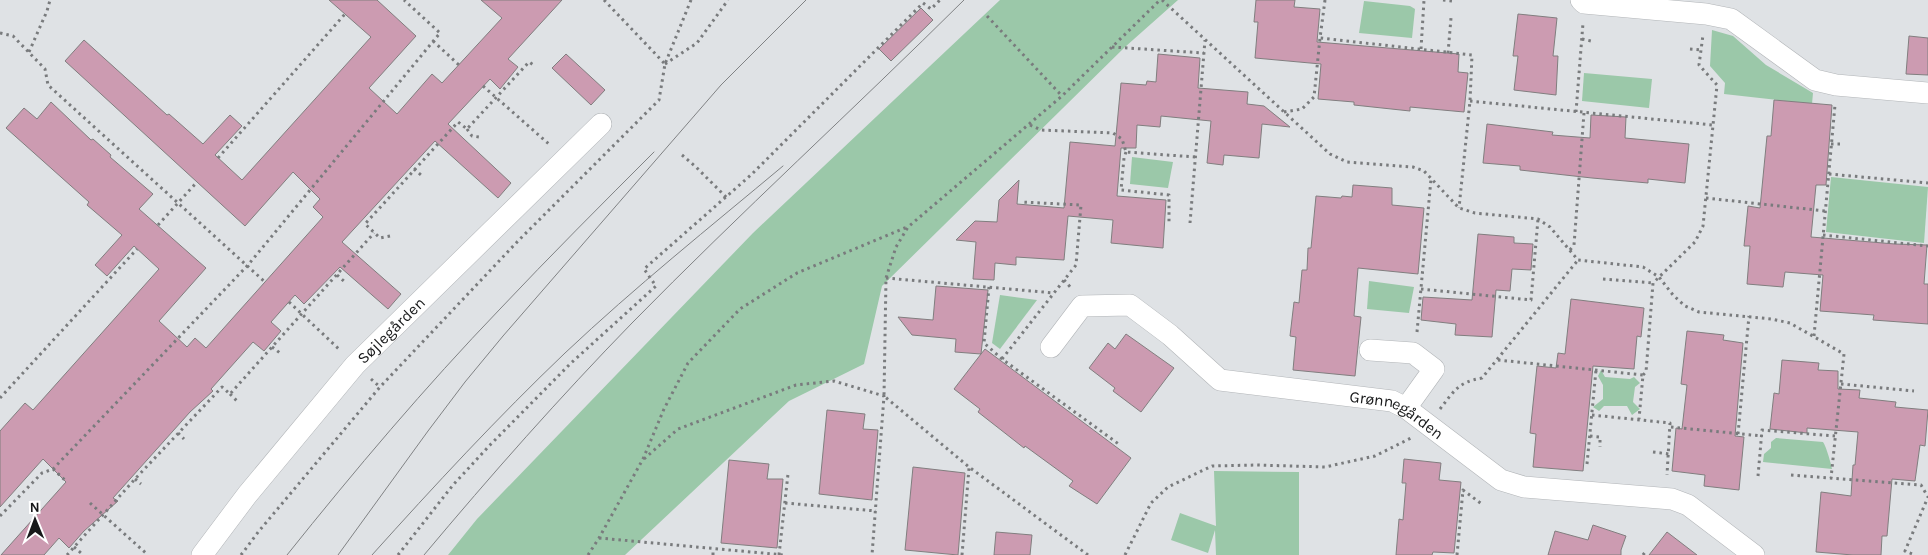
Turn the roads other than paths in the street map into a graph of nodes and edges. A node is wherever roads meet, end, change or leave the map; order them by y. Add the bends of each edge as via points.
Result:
1 (1583, 1) edge
2 (1928, 93) edge
3 (600, 124) dead end
4 (1051, 347) dead end
5 (1370, 350) dead end
6 (1406, 408) junction
7 (202, 555) edge
8 (1754, 555) edge

1 - 2 street via 1731,19 1815,80 1836,85
3 - 7 street, Søjlegården via 355,365 247,495
4 - 6 street, Grønnegården via 1082,306 1130,305 1170,335 1220,380 1392,402
5 - 6 street via 1413,353 1434,369
6 - 8 street, Grønnegården via 1501,480 1524,487 1672,499 1688,505

